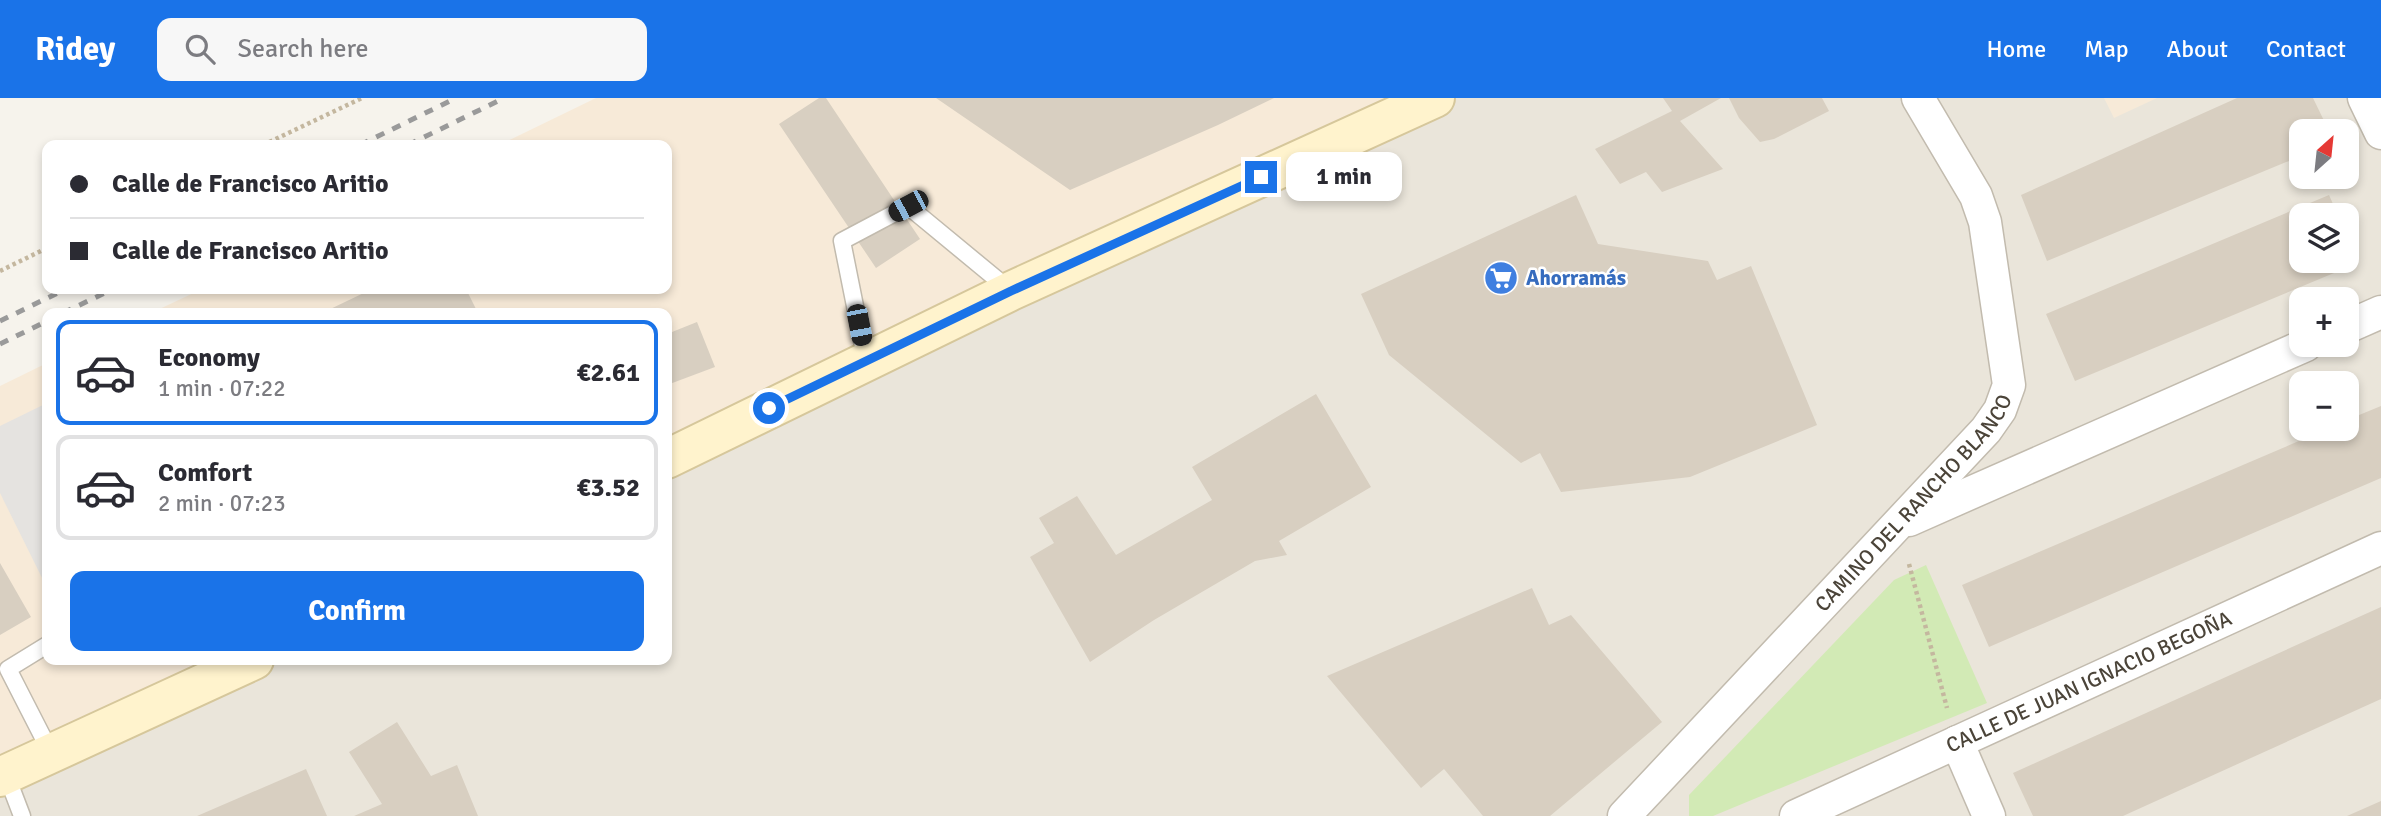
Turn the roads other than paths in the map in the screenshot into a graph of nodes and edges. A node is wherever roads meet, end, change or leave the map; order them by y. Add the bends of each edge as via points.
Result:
1 (1918, 98) edge
2 (2364, 98) edge
3 (1417, 102) edge
4 (2381, 133) edge
5 (1011, 291) junction
6 (2381, 312) edge
7 (2359, 322) edge
8 (2289, 352) edge
9 (866, 360) junction
10 (672, 457) edge
11 (1898, 525) junction
12 (2381, 548) edge
13 (42, 648) edge
14 (243, 665) edge
15 (1957, 742) junction
16 (51, 753) junction
17 (3, 776) edge
18 (1659, 780) junction
19 (22, 816) edge
20 (1625, 816) edge
21 (1652, 816) edge
22 (1796, 816) edge
23 (1989, 816) edge

1 - 11 street, CAMINO DEL RANCHO BLANCO via 1976,196 1985,222 2009,385 1986,430
2 - 4 street
3 - 5 main road
5 - 9 main road
5 - 9 lane via 908,206 842,241
6 - 7 street
8 - 11 street
9 - 10 main road
11 - 18 street, CAMINO DEL RANCHO BLANCO
12 - 15 street, CALLE DE JUAN IGNACIO BEGOÑA
13 - 16 lane via 8,670
14 - 16 main road
15 - 22 street, CALLE DE JUAN IGNACIO BEGOÑA
15 - 23 street
16 - 17 main road
17 - 19 lane
18 - 20 street, CAMINO DEL RANCHO BLANCO
18 - 21 street

